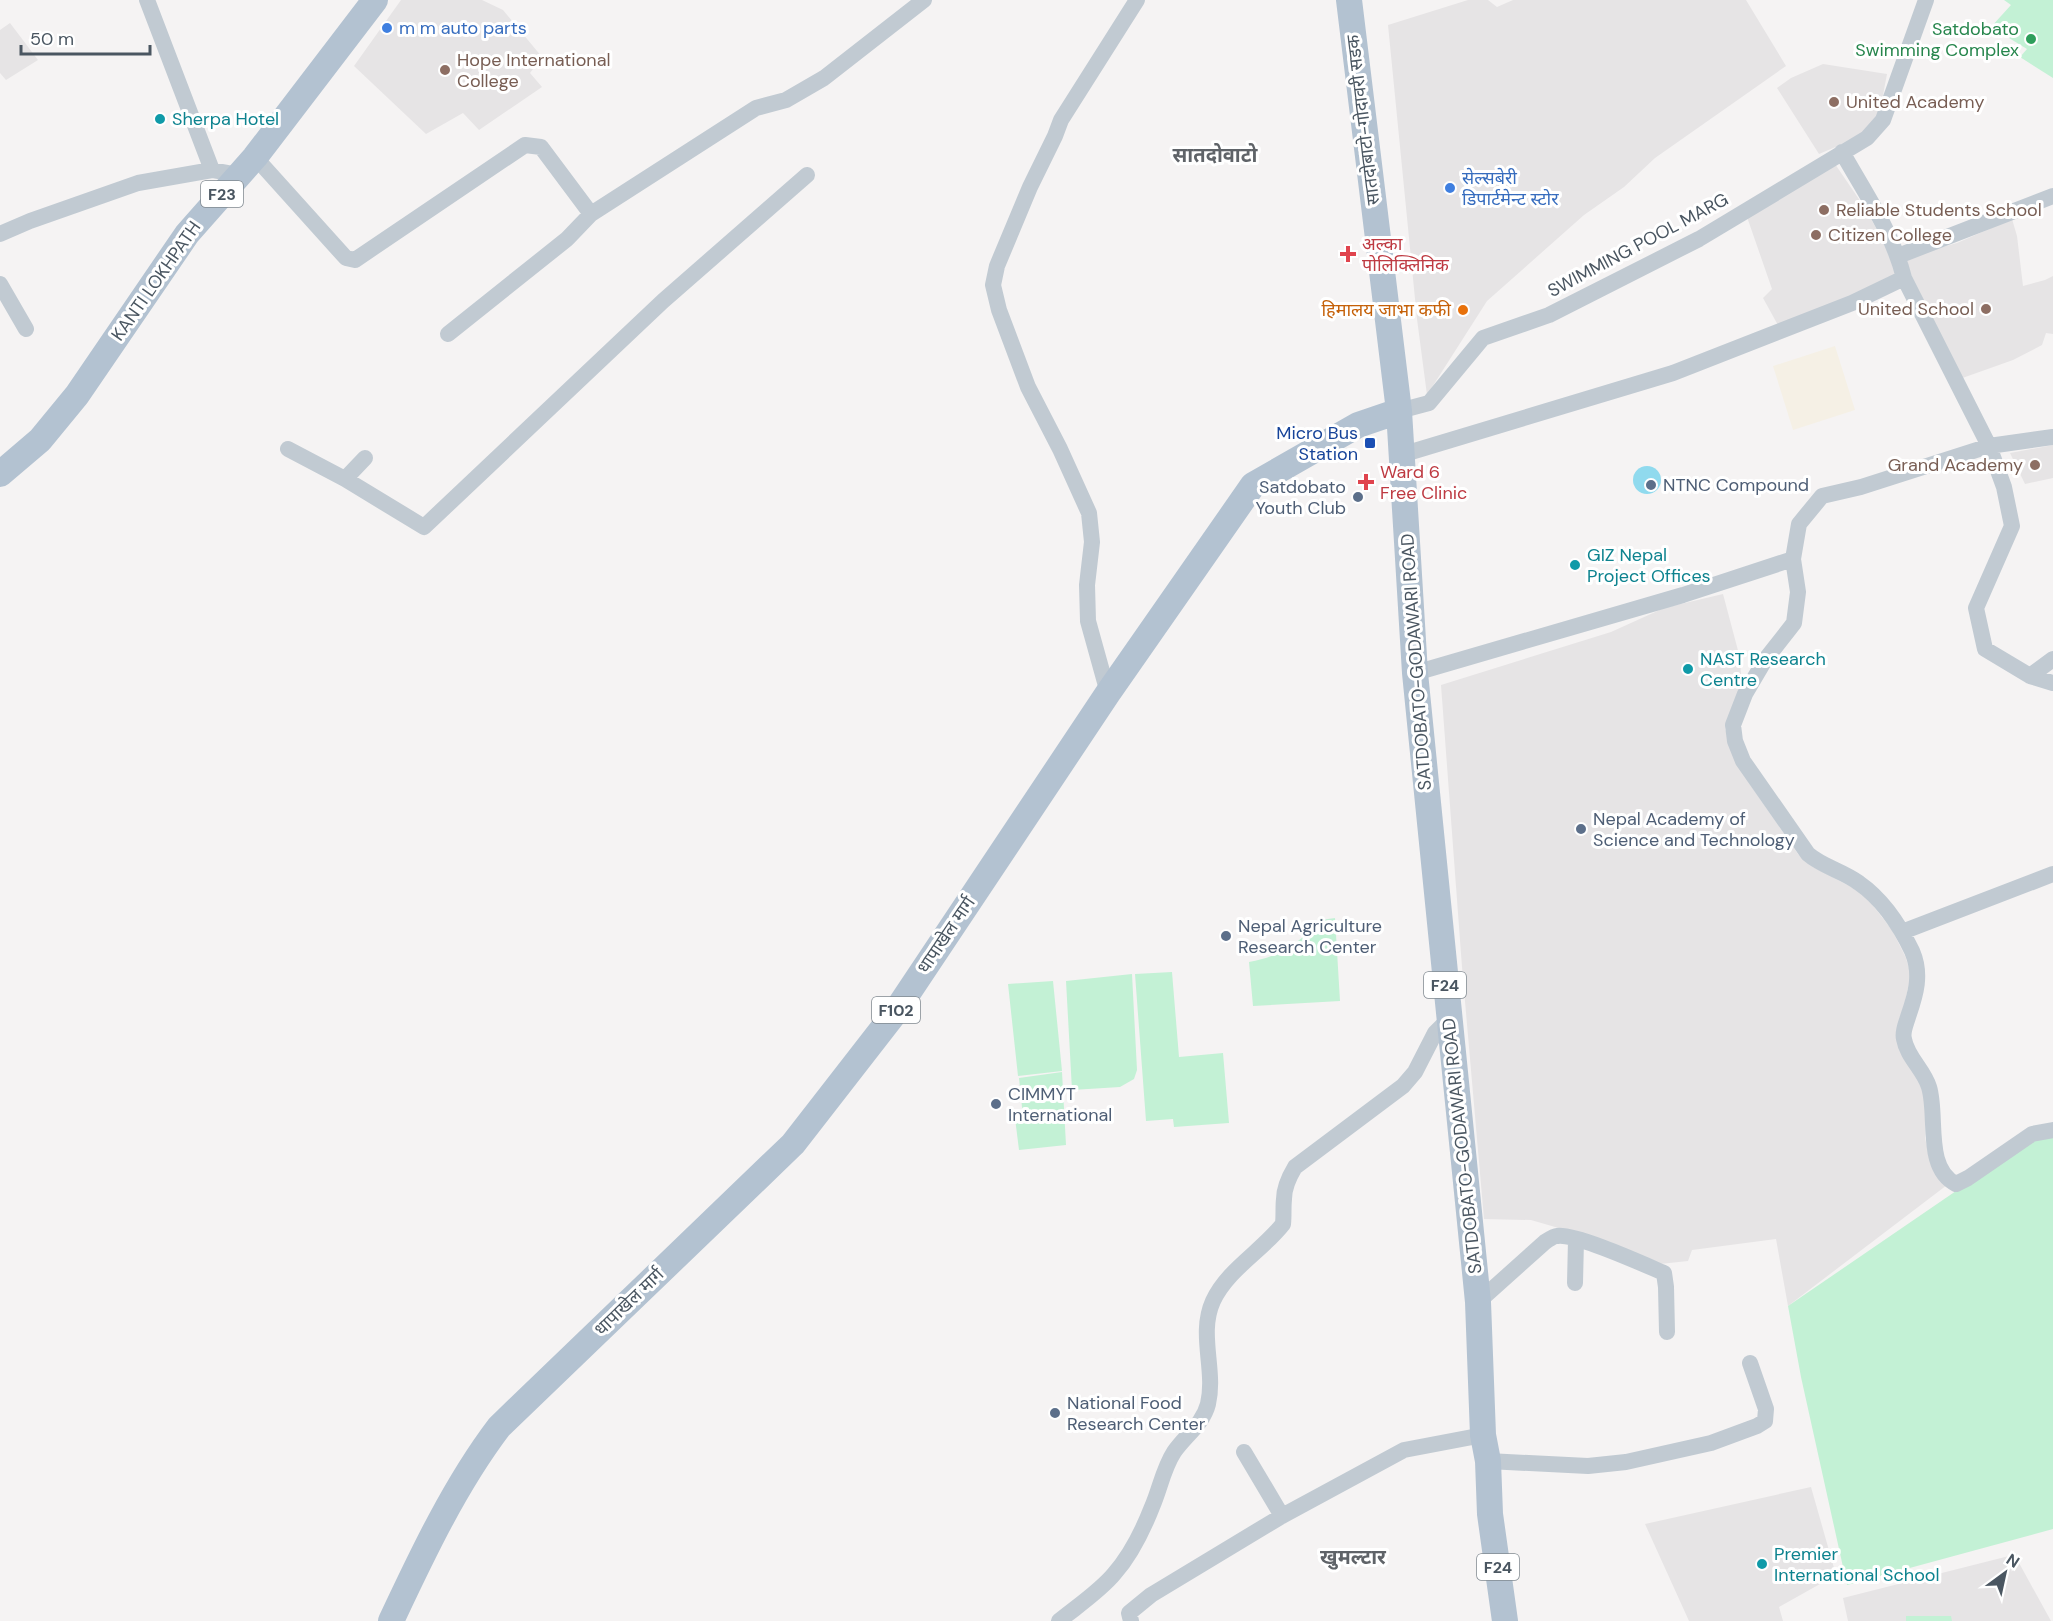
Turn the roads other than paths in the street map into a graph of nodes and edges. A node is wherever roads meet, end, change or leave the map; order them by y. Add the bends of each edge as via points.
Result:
1 (147, 0) edge
2 (375, 0) edge
3 (924, 0) edge
4 (1137, 0) edge
5 (1349, 0) edge
6 (1926, 0) edge
7 (1842, 152) junction
8 (247, 166) junction
9 (212, 170) junction
10 (807, 176) dead end
11 (2053, 196) edge
12 (591, 214) junction
13 (0, 216) edge
14 (6, 231) edge
15 (1898, 256) junction
16 (1904, 278) junction
17 (0, 284) edge
18 (26, 329) dead end
19 (448, 334) dead end
20 (1399, 411) junction
21 (2053, 437) edge
22 (1989, 447) junction
23 (288, 449) dead end
24 (1401, 455) junction
25 (365, 458) dead end
26 (0, 474) edge
27 (345, 479) junction
28 (1793, 560) junction
29 (2053, 659) edge
30 (1415, 674) junction
31 (2030, 676) junction
32 (2053, 683) edge
33 (1108, 693) junction
34 (2053, 874) edge
35 (1902, 932) junction
36 (1448, 1020) junction
37 (2053, 1130) edge
38 (1576, 1240) junction
39 (1575, 1283) dead end
40 (1478, 1302) junction
41 (1667, 1332) dead end
42 (1750, 1364) dead end
43 (1483, 1435) junction
44 (1244, 1452) dead end
45 (1488, 1461) junction
46 (1282, 1516) junction
47 (391, 1621) edge
48 (1059, 1621) edge
49 (1131, 1621) edge
50 (1505, 1621) edge

1 - 9 street
2 - 8 main road, KANTI LOKHPATH / F23
3 - 12 street via 824,78 786,100 756,108
4 - 33 street via 1061,120 997,266 993,285 1028,387 1089,513 1092,542 1088,621
5 - 20 main road, सातदोबाटो-गोदावरी सडक / F24
6 - 7 street, SWIMMING POOL MARG via 1883,120 1867,138
7 - 15 street
7 - 20 street, SWIMMING POOL MARG via 1699,239 1549,315 1483,338 1429,403
8 - 9 street
8 - 12 street via 346,258 355,260 525,145 541,147
8 - 26 main road, KANTI LOKHPATH / F23 via 187,234 76,395 40,440
9 - 14 street via 138,183
10 - 27 street via 663,301 424,527
11 - 15 street
12 - 19 street via 567,239
13 - 14 street
15 - 16 street
16 - 22 street
16 - 24 street via 1852,303 1673,373
17 - 18 street
20 - 24 main road, सातदोबाटो-गोदावरी सडक / F24
20 - 33 main road, धापाखेल मार्ग / F102 via 1358,425 1252,485
21 - 22 street
22 - 28 street via 1822,496 1799,524
22 - 31 street via 2004,487 2012,526 1976,608 1985,649
23 - 27 street
24 - 30 main road, SATDOBATO-GODAWARI ROAD / F24
25 - 27 street
28 - 30 street
28 - 35 street via 1798,592 1794,623 1745,694 1733,725 1735,741 1743,761 1808,854 1860,883
29 - 31 street
30 - 36 main road, SATDOBATO-GODAWARI ROAD / F24
31 - 32 street
33 - 47 main road, धापाखेल मार्ग / F102 via 894,1014 793,1143 500,1427 482,1451 422,1557
34 - 35 street
35 - 37 street via 1918,971 1918,988 1903,1037 1929,1087 1932,1136 1940,1168 1956,1184 2032,1134
36 - 40 main road, SATDOBATO-GODAWARI ROAD / F24
36 - 48 street via 1435,1033 1415,1072 1403,1086 1295,1167 1283,1197 1283,1224 1228,1280 1212,1303 1206,1332 1210,1393 1202,1419 1174,1452 1127,1557 1113,1575
38 - 39 street
38 - 40 street via 1557,1236 1545,1242
38 - 41 street via 1664,1273
40 - 43 main road, SATDOBATO-GODAWARI ROAD / F24
42 - 45 street via 1766,1409 1765,1421 1757,1426 1711,1443 1626,1462 1588,1466
43 - 45 main road, SATDOBATO-GODAWARI ROAD / F24
43 - 46 street via 1404,1450
44 - 46 street
45 - 50 main road, SATDOBATO-GODAWARI ROAD / F24 via 1490,1514
46 - 49 street via 1151,1595 1129,1613

